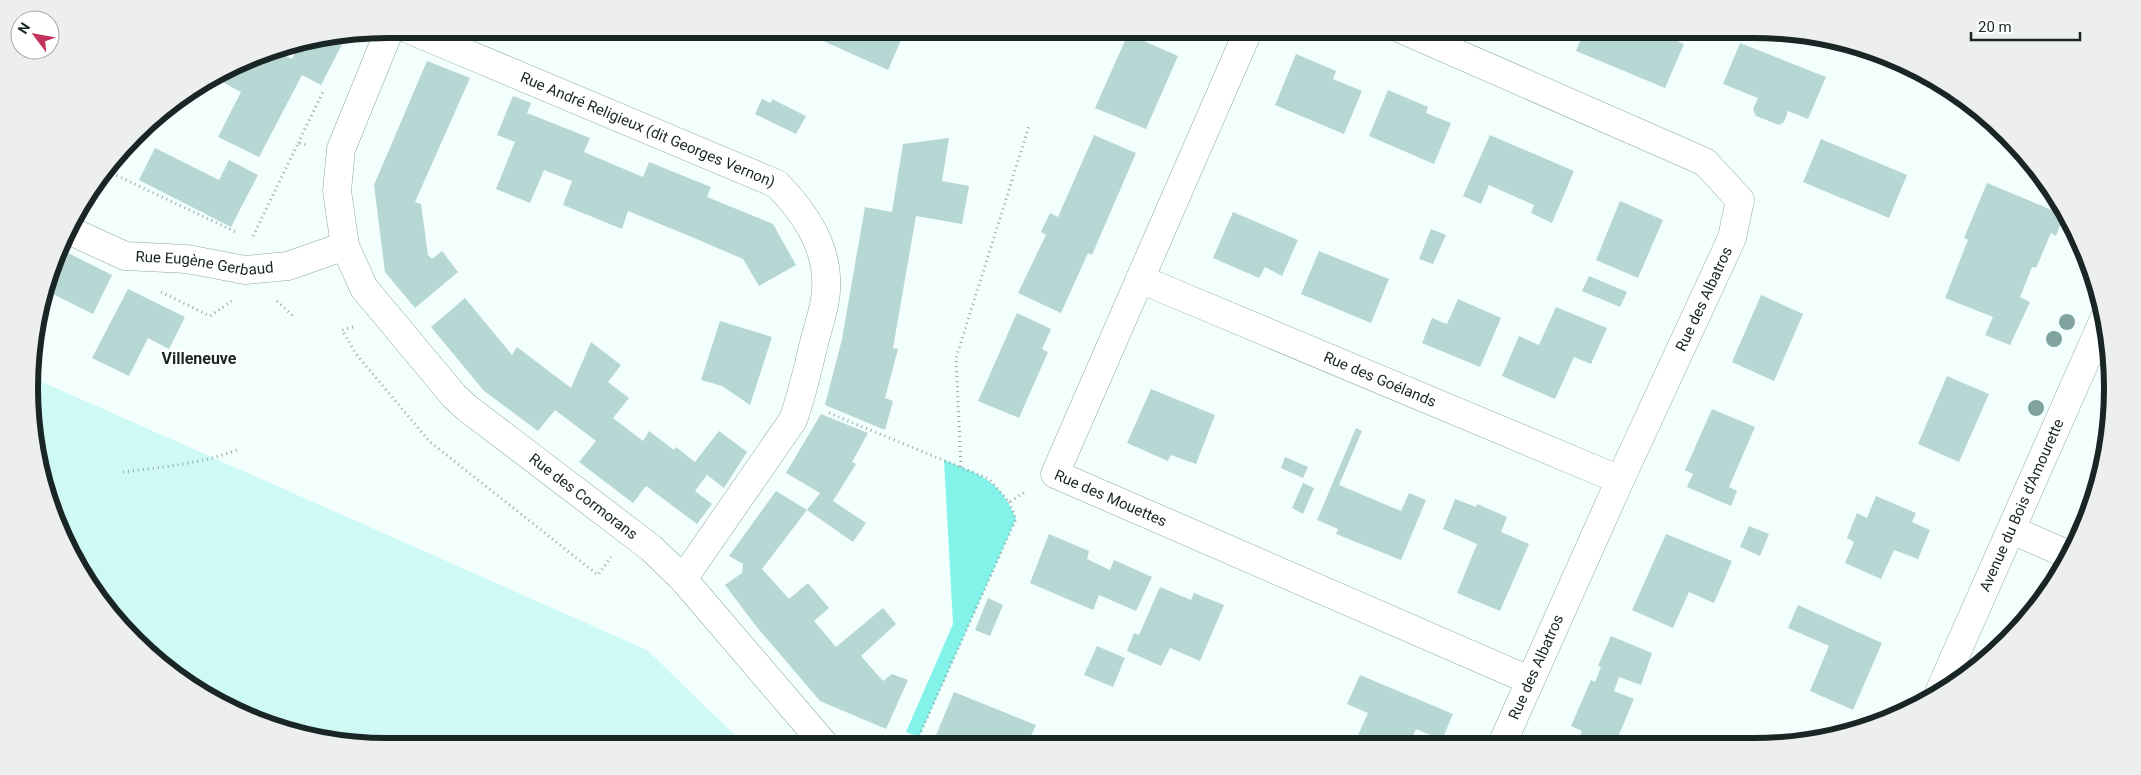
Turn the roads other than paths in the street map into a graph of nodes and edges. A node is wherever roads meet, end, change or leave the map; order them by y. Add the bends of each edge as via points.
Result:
1 (386, 38) edge
2 (429, 38) edge
3 (1245, 38) edge
4 (1422, 38) edge
5 (74, 233) edge
6 (345, 246) junction
7 (1140, 279) junction
8 (2099, 330) edge
9 (1620, 480) junction
10 (2012, 530) junction
11 (2062, 551) edge
12 (684, 580) junction
13 (1529, 680) junction
14 (1944, 682) edge
15 (819, 738) edge
16 (1505, 738) edge

1 - 6 street, Rue des Cormorans via 341,150 337,191
2 - 12 street, Rue André Religieux (dit Georges Vernon) via 777,184 797,205 817,235 825,262 826,292 793,420
3 - 7 street, Rue des Mouettes
4 - 9 street, Rue des Albatros via 1705,162 1740,200 1732,238
5 - 6 street, Rue Eugène Gerbaud via 125,256 187,259 245,270 288,266
6 - 12 street, Rue des Cormorans via 364,288 454,396 630,532
7 - 9 street, Rue des Goélands
7 - 13 street, Rue des Mouettes via 1055,474
8 - 10 street, Avenue du Bois d'Amourette
9 - 13 street, Rue des Albatros
10 - 11 street
10 - 14 street, Avenue du Bois d'Amourette
12 - 15 street, Rue des Cormorans
13 - 16 street, Rue des Albatros

